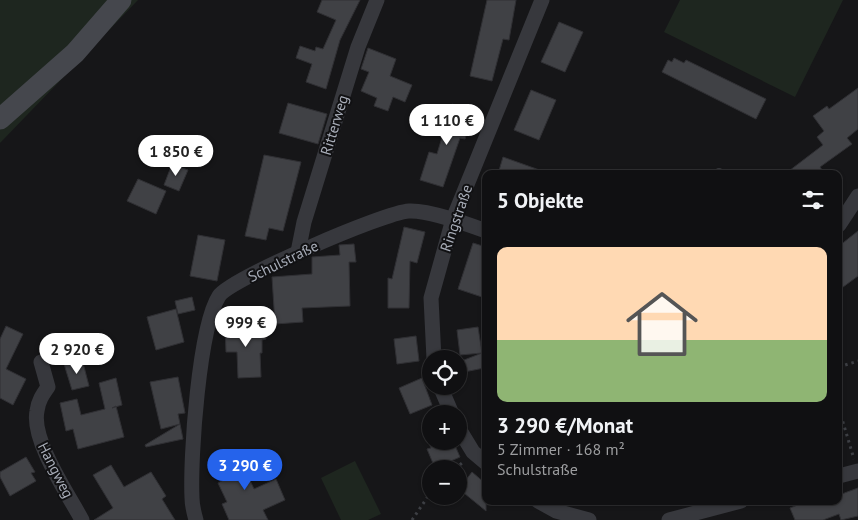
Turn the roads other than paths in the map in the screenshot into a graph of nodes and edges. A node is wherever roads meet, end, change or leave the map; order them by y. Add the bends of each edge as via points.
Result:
1 (120, 0) edge
2 (377, 0) edge
3 (542, 0) edge
4 (0, 120) edge
5 (858, 196) edge
6 (453, 220) junction
7 (842, 220) edge
8 (482, 230) edge
9 (298, 252) junction
10 (434, 350) edge
11 (41, 362) dead end
12 (467, 442) edge
13 (482, 460) edge
14 (858, 471) edge
15 (842, 475) edge
16 (545, 505) edge
17 (727, 505) edge
18 (82, 520) edge
19 (196, 520) edge
20 (589, 520) edge
21 (669, 520) edge

1 - 4 main road via 75,53
2 - 9 street, Ritterweg via 347,84 304,222
3 - 6 street, Ringstraße
5 - 7 street
6 - 8 street, Schulstraße
6 - 9 street, Schulstraße via 410,211 374,220
6 - 10 street, Ringstraße via 431,298
9 - 19 street, Schulstraße via 220,293 211,311 199,384 192,467
11 - 18 street, Hangweg via 48,386 36,413 39,436
12 - 13 street
14 - 15 street
16 - 20 street
17 - 21 street

